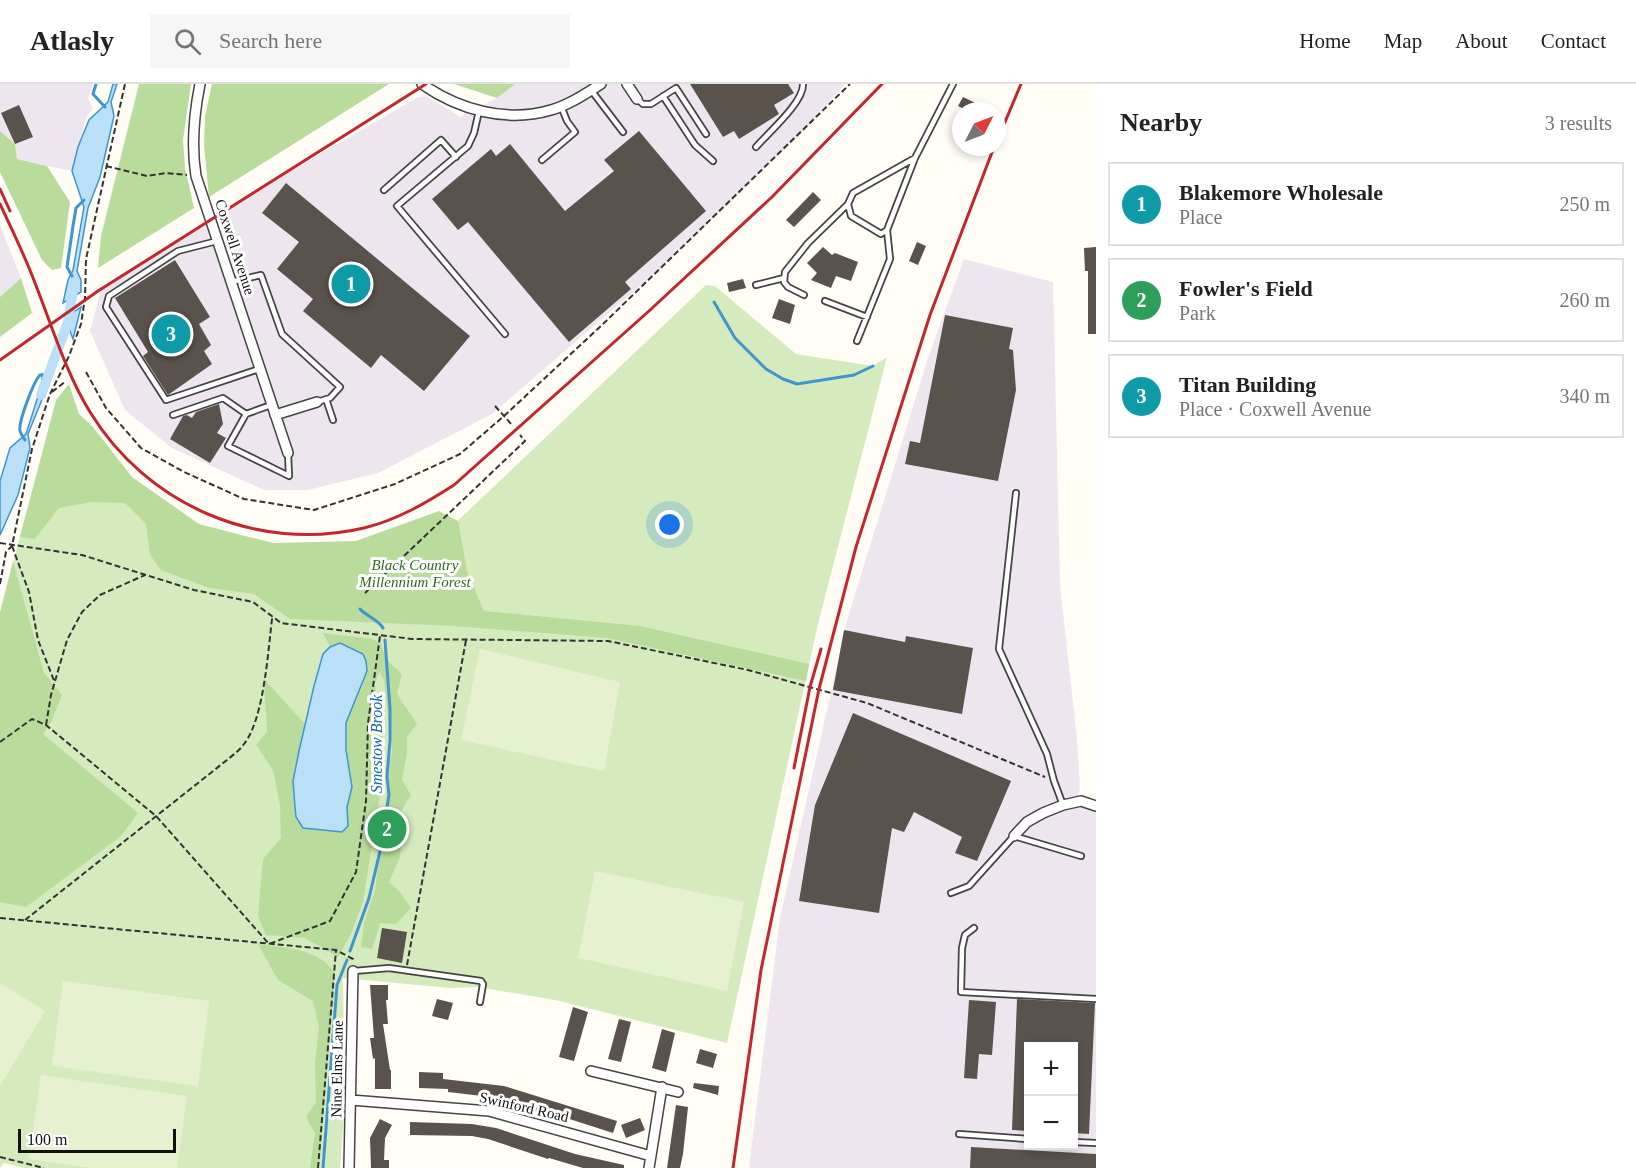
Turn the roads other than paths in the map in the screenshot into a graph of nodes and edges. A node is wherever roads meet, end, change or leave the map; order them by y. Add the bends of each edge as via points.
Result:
1 (200, 84) edge
2 (422, 84) edge
3 (601, 84) edge
4 (627, 84) edge
5 (803, 84) edge
6 (953, 84) edge
7 (591, 90) junction
8 (663, 96) junction
9 (637, 99) joint
10 (561, 106) junction
11 (479, 111) junction
12 (623, 132) dead end
13 (706, 134) dead end
14 (756, 147) dead end
15 (456, 157) junction
16 (915, 158) junction
17 (542, 160) dead end
18 (713, 160) dead end
19 (384, 190) dead end
20 (848, 204) junction
21 (887, 230) junction
22 (217, 241) junction
23 (784, 279) junction
24 (231, 282) junction
25 (756, 285) dead end
26 (804, 295) dead end
27 (825, 301) dead end
28 (867, 317) junction
29 (505, 334) dead end
30 (857, 341) dead end
31 (259, 368) junction
32 (321, 401) junction
33 (273, 410) junction
34 (246, 414) junction
35 (173, 415) dead end
36 (333, 420) dead end
37 (288, 453) joint
38 (1016, 493) dead end
39 (1063, 805) junction
40 (1096, 806) edge
41 (1014, 836) junction
42 (1081, 856) dead end
43 (951, 893) dead end
44 (974, 928) dead end
45 (353, 971) joint
46 (1096, 999) edge
47 (480, 1002) dead end
48 (591, 1071) dead end
49 (662, 1087) junction
50 (678, 1092) dead end
51 (351, 1100) junction
52 (959, 1134) dead end
53 (1024, 1139) edge
54 (1078, 1142) edge
55 (1096, 1143) edge
56 (651, 1156) junction
57 (350, 1168) edge
58 (650, 1168) edge

1 - 22 street, Coxwell Avenue via 193,143 196,176
2 - 11 street
3 - 7 street
4 - 9 street
5 - 14 lane via 799,99
6 - 16 lane
7 - 10 street
7 - 12 lane
8 - 9 lane via 651,104
8 - 13 lane via 676,88
8 - 18 lane via 696,146
10 - 11 street via 530,114
10 - 17 lane via 575,132
11 - 15 lane via 471,140
15 - 19 lane via 441,140
15 - 29 lane via 397,206
16 - 20 lane via 853,193
16 - 21 lane
20 - 21 lane via 851,216 881,234
20 - 23 lane via 808,243 785,272
21 - 28 lane via 890,259
22 - 24 street, Coxwell Avenue
22 - 31 lane via 178,251 109,296 106,307 166,399
23 - 25 lane
23 - 26 lane via 788,287
24 - 31 street, Coxwell Avenue
24 - 32 lane via 261,275 282,334 340,387
27 - 28 lane
28 - 30 lane
31 - 33 street, Coxwell Avenue
32 - 33 street
32 - 36 lane
33 - 34 lane
33 - 37 street, Coxwell Avenue
34 - 35 lane via 223,398
34 - 37 lane via 228,447 289,476
38 - 39 lane via 999,649 1047,754
39 - 40 street via 1081,801
39 - 41 street via 1027,822
41 - 42 lane
41 - 43 lane via 969,886
44 - 46 lane via 965,935 962,948 961,992
45 - 47 lane via 388,968 481,981
45 - 51 street, Nine Elms Lane
48 - 49 street
49 - 50 street
49 - 56 street
51 - 56 street, Swinford Road via 489,1111
51 - 57 street, Nine Elms Lane
52 - 53 lane
54 - 55 lane
56 - 58 street

